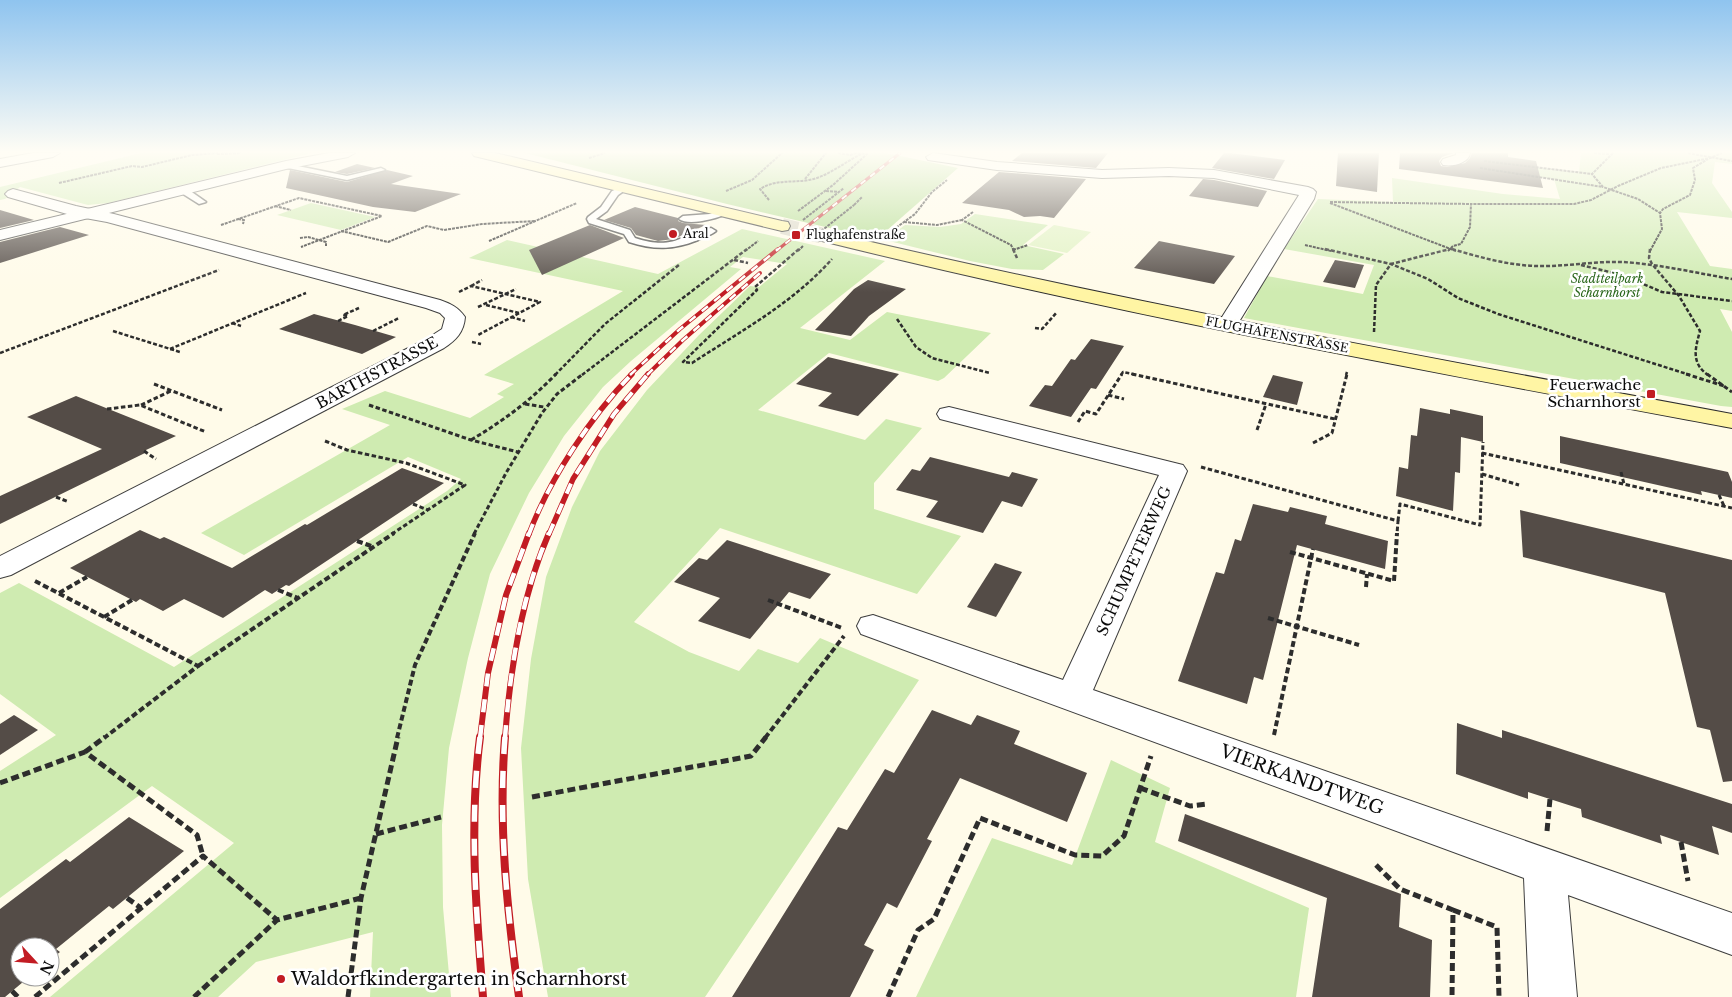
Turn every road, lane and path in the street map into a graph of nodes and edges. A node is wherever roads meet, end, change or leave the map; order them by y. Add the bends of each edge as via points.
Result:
1 (35, 200) edge
2 (144, 200) edge
3 (198, 200) edge
4 (294, 200) edge
5 (306, 200) edge
6 (611, 200) edge
7 (672, 200) edge
8 (814, 200) edge
9 (830, 200) edge
10 (859, 200) edge
11 (926, 200) edge
12 (1304, 200) edge
13 (1592, 200) edge
14 (1639, 200) edge
15 (1681, 200) edge
16 (202, 202) dead end
17 (579, 202) dead end
18 (1471, 204) junction
19 (274, 206) junction
20 (342, 207) junction
21 (338, 209) dead end
22 (291, 210) dead end
23 (723, 212) junction
24 (973, 212) dead end
25 (89, 213) junction
26 (795, 213) dead end
27 (1660, 213) junction
28 (237, 219) junction
29 (682, 219) dead end
30 (962, 220) junction
31 (535, 221) junction
32 (801, 222) dead end
33 (904, 222) junction
34 (243, 224) dead end
35 (782, 226) tunnel mouth
36 (341, 231) junction
37 (711, 231) dead end
38 (891, 232) dead end
39 (0, 235) edge
40 (824, 236) tunnel mouth
41 (184, 237) junction
42 (300, 238) dead end
43 (762, 239) dead end
44 (318, 240) junction
45 (1280, 240) junction
46 (488, 241) dead end
47 (1028, 245) dead end
48 (326, 246) dead end
49 (1451, 249) junction
50 (1013, 250) junction
51 (834, 257) dead end
52 (262, 258) junction
53 (733, 260) junction
54 (683, 261) dead end
55 (1020, 262) dead end
56 (748, 263) dead end
57 (1391, 264) junction
58 (1578, 265) junction
59 (1652, 265) junction
60 (339, 279) junction
61 (1732, 279) edge
62 (482, 280) dead end
63 (471, 286) junction
64 (516, 289) dead end
65 (506, 294) junction
66 (1681, 296) junction
67 (1732, 301) edge
68 (433, 304) junction
69 (485, 305) junction
70 (1061, 307) dead end
71 (471, 309) dead end
72 (519, 313) junction
73 (405, 315) dead end
74 (511, 317) junction
75 (897, 319) dead end
76 (525, 321) dead end
77 (232, 323) junction
78 (1226, 325) junction
79 (241, 326) dead end
80 (1035, 328) dead end
81 (113, 331) dead end
82 (373, 331) dead end
83 (1374, 335) dead end
84 (447, 336) junction
85 (170, 349) junction
86 (180, 352) dead end
87 (0, 353) edge
88 (1348, 365) dead end
89 (990, 373) dead end
90 (154, 384) dead end
91 (1724, 386) junction
92 (172, 391) junction
93 (1732, 392) edge
94 (336, 395) junction
95 (1108, 395) junction
96 (1124, 399) dead end
97 (525, 404) junction
98 (1266, 404) junction
99 (140, 406) junction
100 (544, 407) junction
101 (108, 409) dead end
102 (222, 410) dead end
103 (949, 414) dead end
104 (1335, 419) junction
105 (1732, 421) edge
106 (1257, 430) dead end
107 (209, 433) dead end
108 (471, 440) junction
109 (325, 441) dead end
110 (1483, 442) dead end
111 (1064, 443) junction
112 (1313, 443) dead end
113 (518, 452) junction
114 (1482, 453) junction
115 (1197, 466) dead end
116 (1621, 472) dead end
117 (1482, 474) junction
118 (1624, 484) junction
119 (1519, 486) dead end
120 (1719, 495) dead end
121 (413, 504) dead end
122 (1724, 506) junction
123 (1732, 508) edge
124 (428, 510) junction
125 (1398, 521) junction
126 (357, 541) dead end
127 (374, 547) junction
128 (1313, 549) dead end
129 (1290, 552) dead end
130 (1312, 558) junction
131 (2, 566) edge
132 (1367, 574) junction
133 (88, 577) dead end
134 (1366, 587) dead end
135 (278, 590) dead end
136 (59, 593) junction
137 (298, 598) junction
138 (132, 600) dead end
139 (768, 600) dead end
140 (104, 617) junction
141 (1268, 618) dead end
142 (873, 626) dead end
143 (1296, 626) junction
144 (1359, 645) dead end
145 (198, 666) junction
146 (1072, 698) junction
147 (1160, 729) junction
148 (85, 752) junction
149 (1268, 768) junction
150 (0, 783) edge
151 (1140, 788) junction
152 (532, 797) dead end
153 (1208, 804) dead end
154 (441, 817) dead end
155 (376, 834) junction
156 (203, 856) junction
157 (1376, 865) dead end
158 (1544, 865) junction
159 (127, 898) dead end
160 (360, 898) junction
161 (141, 908) junction
162 (1453, 910) junction
163 (277, 920) junction
164 (1732, 934) edge
165 (12, 991) dead end
166 (18, 997) edge
167 (35, 997) edge
168 (194, 997) edge
169 (348, 997) edge
170 (888, 997) edge
171 (1452, 997) edge
172 (1499, 997) edge
173 (1553, 997) edge

1 - 25 street, BARTHSTRASSE
2 - 25 street
3 - 16 lane
4 - 19 path
5 - 20 path
6 - 37 lane via 591,218 592,221 632,231 632,240 659,248
7 - 23 main road
8 - 26 path
9 - 32 path
10 - 51 path, bridge via 755,287 757,290 683,362 692,363 773,310 821,272
11 - 33 path
12 - 45 street
13 - 18 path via 1574,204
14 - 27 path
15 - 27 path
17 - 31 path
18 - 49 path via 1470,226 1465,239
18 - 49 path via 1326,202
19 - 22 path
19 - 28 path
20 - 21 path
20 - 36 path via 382,216
23 - 29 lane via 712,217
23 - 35 main road
24 - 30 path
25 - 39 street
25 - 41 street, BARTHSTRASSE
27 - 59 path via 1664,224 1651,247
28 - 34 path via 244,220
28 - 41 path
30 - 33 path via 937,225
30 - 50 path via 1011,245
31 - 36 path via 444,230 427,226 388,242
31 - 46 path
33 - 38 path
36 - 44 path
40 - 78 main road, FLUGHAFENSTRASSE via 1073,294
41 - 52 street, BARTHSTRASSE
42 - 44 path
43 - 53 path
44 - 48 path via 326,242
44 - 52 path
45 - 57 path
45 - 78 street
47 - 50 path
49 - 57 path
49 - 58 path via 1522,265
50 - 55 path
52 - 60 street, BARTHSTRASSE
52 - 87 path
53 - 56 path
53 - 100 path via 596,363
54 - 97 path via 605,324
57 - 83 path via 1376,285
57 - 91 path via 1428,279 1466,303
58 - 59 path via 1599,262
58 - 66 path via 1622,275 1662,292
59 - 61 path
59 - 66 path
60 - 68 street, BARTHSTRASSE
60 - 77 path
62 - 63 path
63 - 65 path
63 - 68 path
64 - 65 path
65 - 69 path
65 - 72 path via 540,302
66 - 67 path
66 - 91 path via 1700,331 1694,354 1701,370
68 - 84 street, BARTHSTRASSE via 455,317 455,326
69 - 71 path
69 - 72 path
70 - 80 path via 1042,329
72 - 74 path
73 - 82 path
74 - 76 path
74 - 84 path via 467,341
75 - 89 path via 916,347 932,358
77 - 79 path
77 - 85 path
78 - 105 main road, FLUGHAFENSTRASSE
81 - 85 path
84 - 94 street, BARTHSTRASSE
85 - 86 path
88 - 104 path
90 - 92 path
91 - 93 path
92 - 99 path
92 - 102 path
94 - 108 path
94 - 131 street, BARTHSTRASSE
95 - 96 path
95 - 98 path via 1123,372
95 - 111 path via 1096,414 1085,412
97 - 100 path
97 - 108 path
98 - 104 path
98 - 106 path
99 - 101 path
99 - 107 path
100 - 113 path
103 - 111 street, SCHUMPETERWEG
104 - 112 path via 1332,433
108 - 113 path
109 - 124 path via 347,450 406,463 465,485
110 - 114 path
111 - 146 street, SCHUMPETERWEG via 1174,471
113 - 155 path via 473,534 415,666
114 - 117 path
114 - 118 path
115 - 125 path
116 - 118 path
117 - 119 path
117 - 125 path via 1480,525 1400,504
118 - 122 path
120 - 122 path
121 - 124 path
122 - 123 path
124 - 127 path
125 - 132 path via 1394,581
126 - 127 path
127 - 137 path
128 - 130 path
129 - 130 path
130 - 132 path
130 - 143 path
131 - 136 path
132 - 134 path
133 - 136 path
135 - 137 path
136 - 140 path
137 - 145 path
138 - 140 path
139 - 152 path via 848,630 751,756
140 - 145 path
141 - 143 path
142 - 146 street, VIERKANDTWEG
143 - 144 path
143 - 149 path
145 - 148 path
146 - 147 street, VIERKANDTWEG
147 - 149 street, VIERKANDTWEG
147 - 151 path
148 - 150 path
148 - 156 path via 197,835
149 - 158 street, VIERKANDTWEG
151 - 153 path via 1190,806
151 - 170 path via 1124,836 1102,856 1075,856 980,818 934,919 918,930
154 - 155 path
155 - 160 path
156 - 161 path
156 - 163 path
157 - 162 path via 1400,889
158 - 164 street, VIERKANDTWEG
158 - 173 street
159 - 161 path
160 - 163 path
160 - 169 path
161 - 167 path
162 - 171 path
162 - 172 path via 1497,927
163 - 168 path
165 - 166 path

